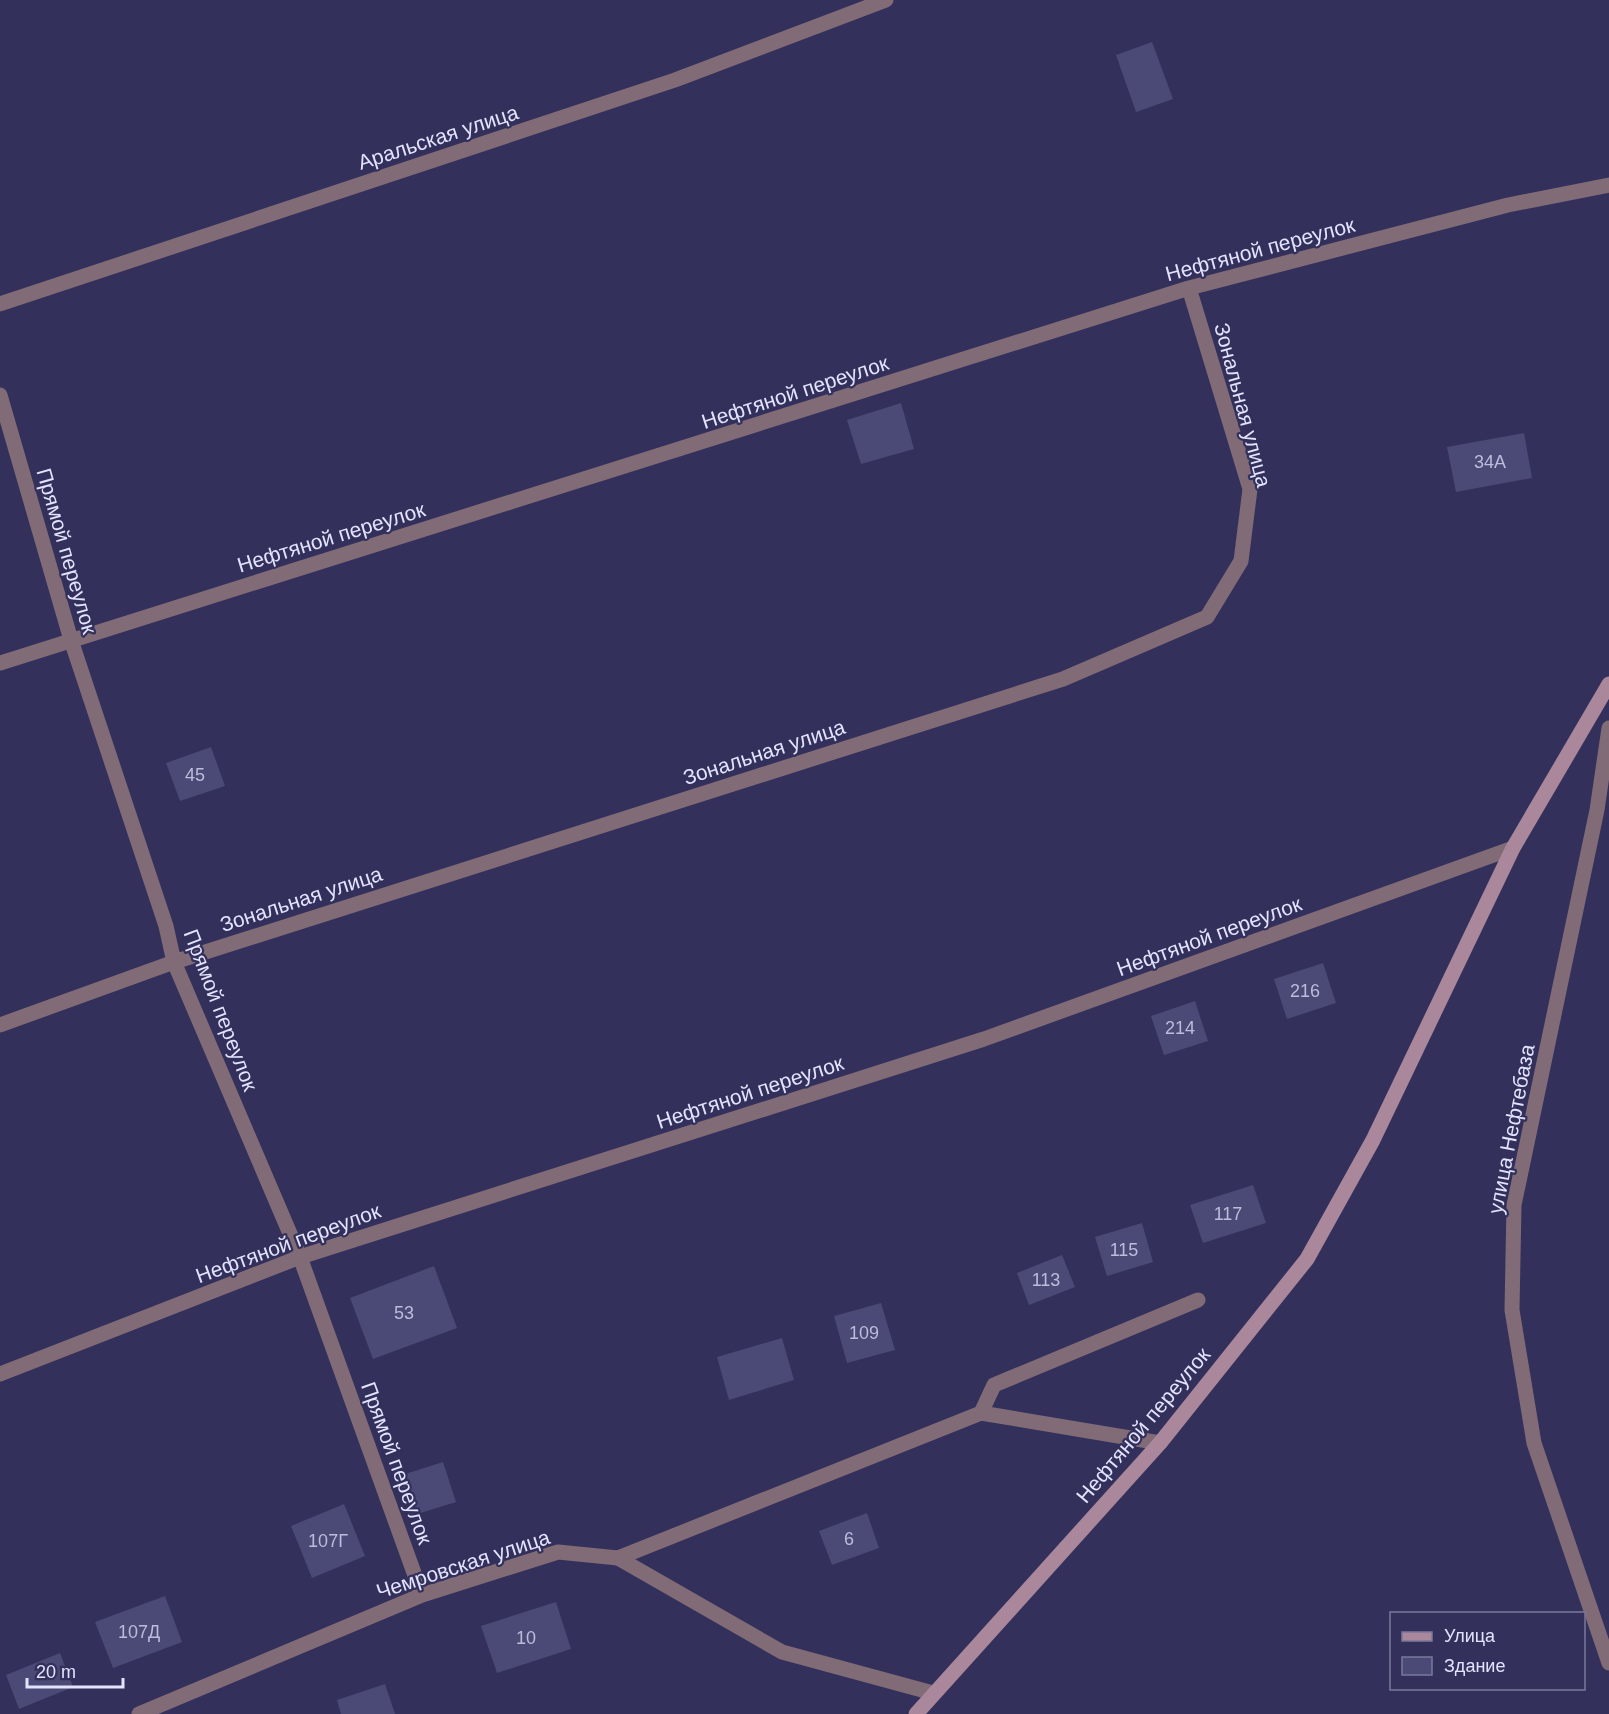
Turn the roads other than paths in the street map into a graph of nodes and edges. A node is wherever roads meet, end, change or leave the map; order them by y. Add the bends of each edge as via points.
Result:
1 (886, 0) edge
2 (1609, 184) edge
3 (1189, 288) junction
4 (0, 304) edge
5 (0, 395) edge
6 (71, 640) junction
7 (0, 663) edge
8 (1609, 684) edge
9 (1609, 728) edge
10 (1597, 810) junction
11 (1609, 823) edge
12 (1513, 848) junction
13 (174, 962) junction
14 (0, 1024) edge
15 (300, 1257) junction
16 (1198, 1300) dead end
17 (0, 1374) edge
18 (981, 1413) junction
19 (1160, 1443) junction
20 (618, 1558) junction
21 (422, 1595) junction
22 (1609, 1663) edge
23 (933, 1693) junction
24 (139, 1714) edge
25 (916, 1714) edge

1 - 4 street, Аральская улица via 675,81
2 - 3 street, Нефтяной переулок via 1508,205
3 - 6 street, Нефтяной переулок
3 - 13 street, Зональная улица via 1250,489 1241,561 1207,617 1063,679
5 - 6 street, Прямой переулок
6 - 7 street, Нефтяной переулок
6 - 13 street, Прямой переулок via 166,926
8 - 12 main road, Нефтяной переулок
9 - 10 street, улица Нефтебаза
10 - 11 street
10 - 22 street, улица Нефтебаза via 1514,1205 1512,1310 1534,1443
12 - 15 street, Нефтяной переулок via 984,1039
12 - 19 main road, Нефтяной переулок via 1373,1140 1307,1259
13 - 14 street, Зональная улица
13 - 15 street, Прямой переулок
15 - 17 street, Нефтяной переулок
15 - 21 street, Прямой переулок
16 - 18 street via 994,1384
18 - 19 street
18 - 20 street
19 - 23 main road, Нефтяной переулок
20 - 21 street, Чемровская улица via 558,1552
20 - 23 street, Чемровская улица via 782,1652
21 - 24 street, Чемровская улица
23 - 25 main road, Нефтяной переулок

